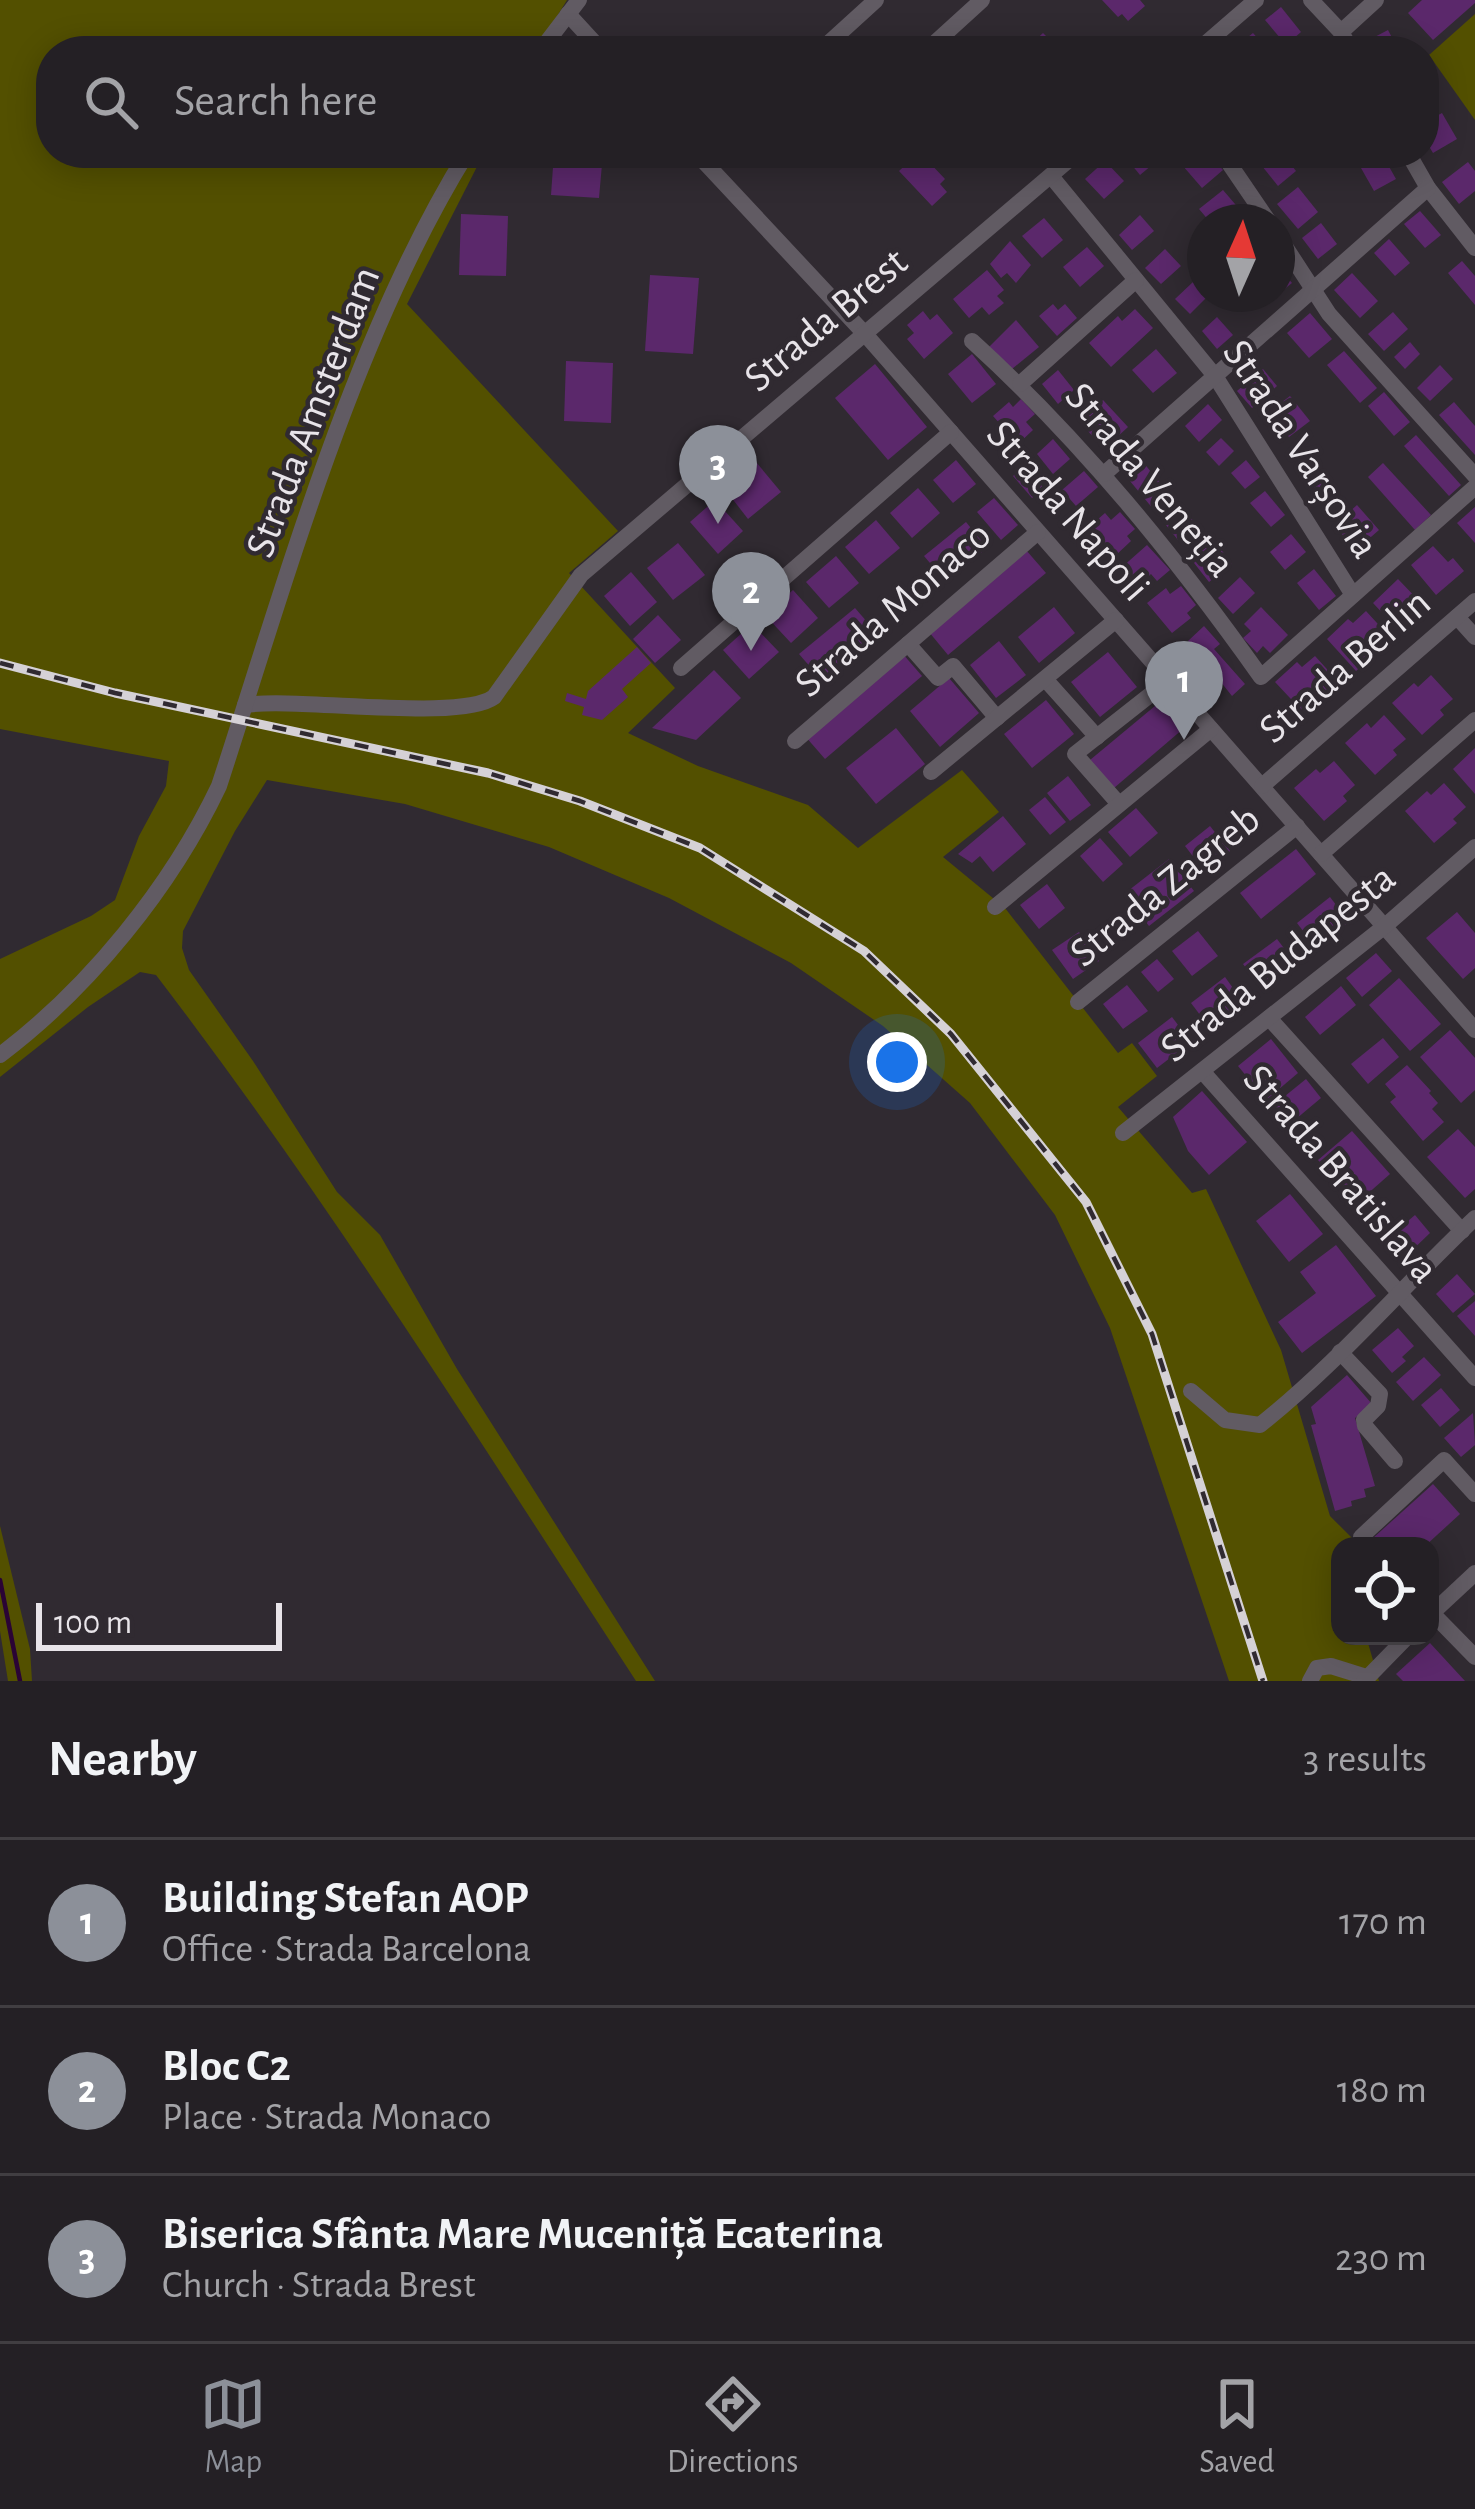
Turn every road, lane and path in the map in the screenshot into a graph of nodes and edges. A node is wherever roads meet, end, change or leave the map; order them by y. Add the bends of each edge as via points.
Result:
1 (876, 0) edge
2 (982, 0) edge
3 (1256, 0) edge
4 (1311, 0) edge
5 (1376, 0) edge
6 (574, 7) edge
7 (1341, 32) junction
8 (552, 36) edge
9 (592, 36) edge
10 (836, 36) edge
11 (942, 36) edge
12 (1214, 36) edge
13 (1343, 36) edge
14 (457, 168) edge
15 (714, 168) edge
16 (1060, 168) edge
17 (1232, 168) edge
18 (1417, 168) edge
19 (1051, 176) junction
20 (1428, 188) junction
21 (1257, 204) edge
22 (1475, 248) edge
23 (1295, 261) edge
24 (1136, 280) junction
25 (1313, 289) junction
26 (865, 334) junction
27 (972, 341) dead end
28 (1215, 376) junction
29 (1020, 384) junction
30 (951, 432) junction
31 (1104, 474) junction
32 (1475, 476) edge
33 (1475, 487) edge
34 (1038, 532) junction
35 (1353, 595) junction
36 (1475, 601) edge
37 (1456, 617) junction
38 (1116, 620) junction
39 (1475, 637) edge
40 (908, 644) junction
41 (682, 668) dead end
42 (1045, 679) junction
43 (1169, 680) junction
44 (245, 705) junction
45 (997, 718) junction
46 (1475, 719) edge
47 (1211, 728) junction
48 (1097, 737) junction
49 (795, 741) dead end
50 (931, 772) dead end
51 (1262, 786) junction
52 (1119, 804) junction
53 (1297, 826) junction
54 (1475, 847) edge
55 (1322, 854) junction
56 (995, 908) dead end
57 (1384, 926) junction
58 (1078, 1002) dead end
59 (1269, 1018) junction
60 (1475, 1030) edge
61 (0, 1055) edge
62 (1202, 1071) junction
63 (1124, 1132) dead end
64 (1468, 1225) edge
65 (1397, 1292) junction
66 (1340, 1352) junction
67 (1475, 1378) edge
68 (1191, 1391) dead end
69 (1395, 1461) dead end
70 (1475, 1494) edge
71 (1361, 1537) dead end
72 (1475, 1573) edge
73 (1439, 1607) edge
74 (1439, 1622) edge
75 (1399, 1645) edge
76 (1475, 1657) edge
77 (1365, 1679) edge
78 (1310, 1681) edge

1 - 10 street
2 - 11 street
3 - 12 street
4 - 7 street
5 - 7 street
6 - 8 street
6 - 9 street
7 - 13 street
14 - 44 street, Strada Amsterdam via 351,397
15 - 26 street, Strada Napoli
16 - 19 street, Strada Brest
17 - 21 street
18 - 20 street
19 - 24 street, Strada Varșovia
19 - 26 street, Strada Brest
20 - 22 street
20 - 25 street
23 - 25 street
24 - 28 street, Strada Varșovia
24 - 29 street
25 - 28 street
25 - 32 street
26 - 30 street, Strada Napoli
26 - 44 street, Strada Brest via 581,575 483,705
27 - 29 street, Strada Veneția
28 - 31 street
28 - 35 street, Strada Varșovia
29 - 31 street, Strada Veneția
30 - 34 street, Strada Napoli
30 - 41 street
31 - 35 street, Strada Veneția via 1261,677
33 - 35 street
34 - 38 street, Strada Napoli
34 - 40 street, Strada Monaco
36 - 37 street, Strada Berlin
37 - 39 street
37 - 51 street, Strada Berlin
38 - 42 street
38 - 43 street, Strada Napoli
40 - 45 street via 938,679 953,666
40 - 49 street, Strada Monaco
42 - 45 street
42 - 48 street
43 - 47 street, Strada Napoli
43 - 48 street
44 - 61 street, Strada Amsterdam via 201,823 139,913 106,958
45 - 50 street
46 - 55 street
47 - 51 street, Strada Napoli
47 - 52 street
48 - 52 street via 1075,754
51 - 53 street, Strada Napoli
52 - 56 street
53 - 55 street, Strada Napoli
53 - 58 street, Strada Zagreb
54 - 57 street, Strada Budapesta
55 - 57 street, Strada Napoli
57 - 59 street, Strada Budapesta
57 - 60 street, Strada Napoli
59 - 62 street, Strada Budapesta
59 - 64 street, Strada Bratislava
62 - 63 street, Strada Budapesta
62 - 65 street, Strada Bratislava
64 - 65 street
65 - 66 street
65 - 67 street, Strada Bratislava
66 - 68 street via 1261,1425 1225,1420
66 - 69 street via 1380,1394 1365,1426
70 - 71 street via 1444,1460
72 - 73 street
74 - 76 street
75 - 77 street
77 - 78 street via 1331,1666 1317,1668

